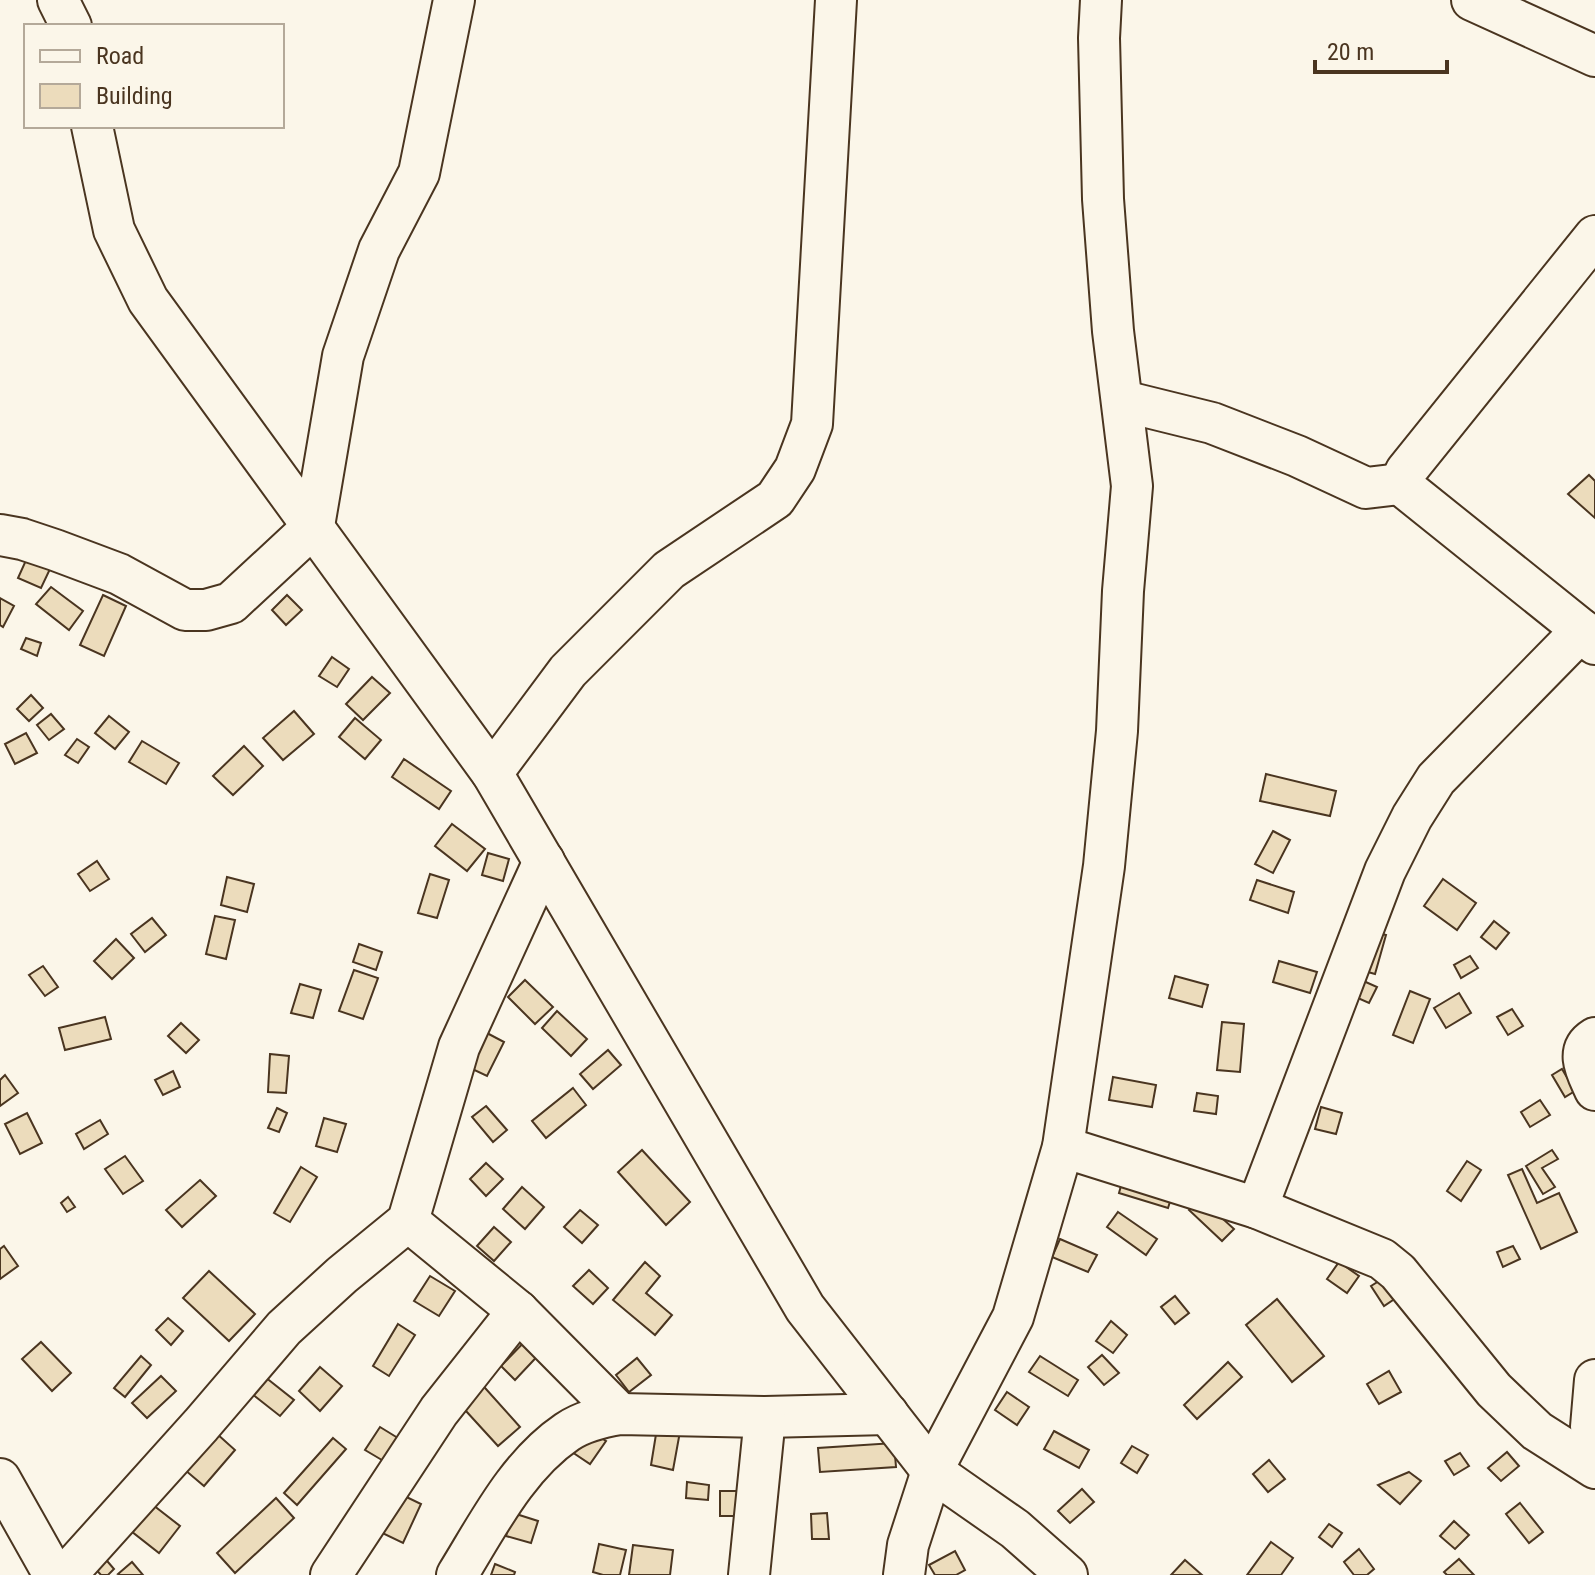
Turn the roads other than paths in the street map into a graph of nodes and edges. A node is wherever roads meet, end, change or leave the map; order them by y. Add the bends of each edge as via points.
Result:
1 (58, 0) edge
2 (454, 0) edge
3 (836, 0) edge
4 (1101, 0) edge
5 (1472, 0) edge
6 (70, 24) edge
7 (1595, 56) edge
8 (92, 128) edge
9 (1595, 236) edge
10 (1123, 401) junction
11 (1400, 484) junction
12 (314, 526) junction
13 (0, 535) edge
14 (1589, 637) edge
15 (492, 773) junction
16 (544, 861) junction
17 (1595, 1038) edge
18 (1595, 1090) edge
19 (1063, 1147) junction
20 (1257, 1208) junction
21 (408, 1221) junction
22 (518, 1311) junction
23 (1595, 1380) edge
24 (620, 1414) junction
25 (888, 1414) junction
26 (765, 1417) junction
27 (1595, 1435) edge
28 (1595, 1468) edge
29 (932, 1471) junction
30 (0, 1479) edge
31 (54, 1575) edge
32 (66, 1575) edge
33 (331, 1575) edge
34 (457, 1575) edge
35 (749, 1575) edge
36 (904, 1575) edge
37 (1067, 1575) edge

1 - 6 street
2 - 12 street via 419,173 379,250 343,356
3 - 15 street via 812,424 795,469 775,499 669,570 601,637 568,671
4 - 10 street via 1103,199
5 - 7 street
8 - 12 street via 114,230 148,300
9 - 11 street
10 - 11 street via 1212,423 1366,488
10 - 19 street via 1132,486 1117,731 1104,866
11 - 14 street
12 - 13 street via 231,603 206,610 185,610 119,574
12 - 15 street
14 - 20 street via 1436,779 1412,817 1385,871
15 - 16 street
16 - 21 street via 459,1047
16 - 25 street via 805,1308
17 - 18 street via 1587,1042 1583,1064
19 - 20 street
19 - 29 street via 1013,1317
20 - 28 street via 1382,1259 1494,1390 1537,1431
21 - 22 street
21 - 32 street via 284,1328
22 - 24 street
22 - 33 street via 439,1411
23 - 27 street
24 - 26 street
24 - 34 street via 568,1431 534,1460
25 - 26 street
25 - 29 street
26 - 35 street
29 - 36 street
29 - 37 street via 1015,1529
30 - 31 street

